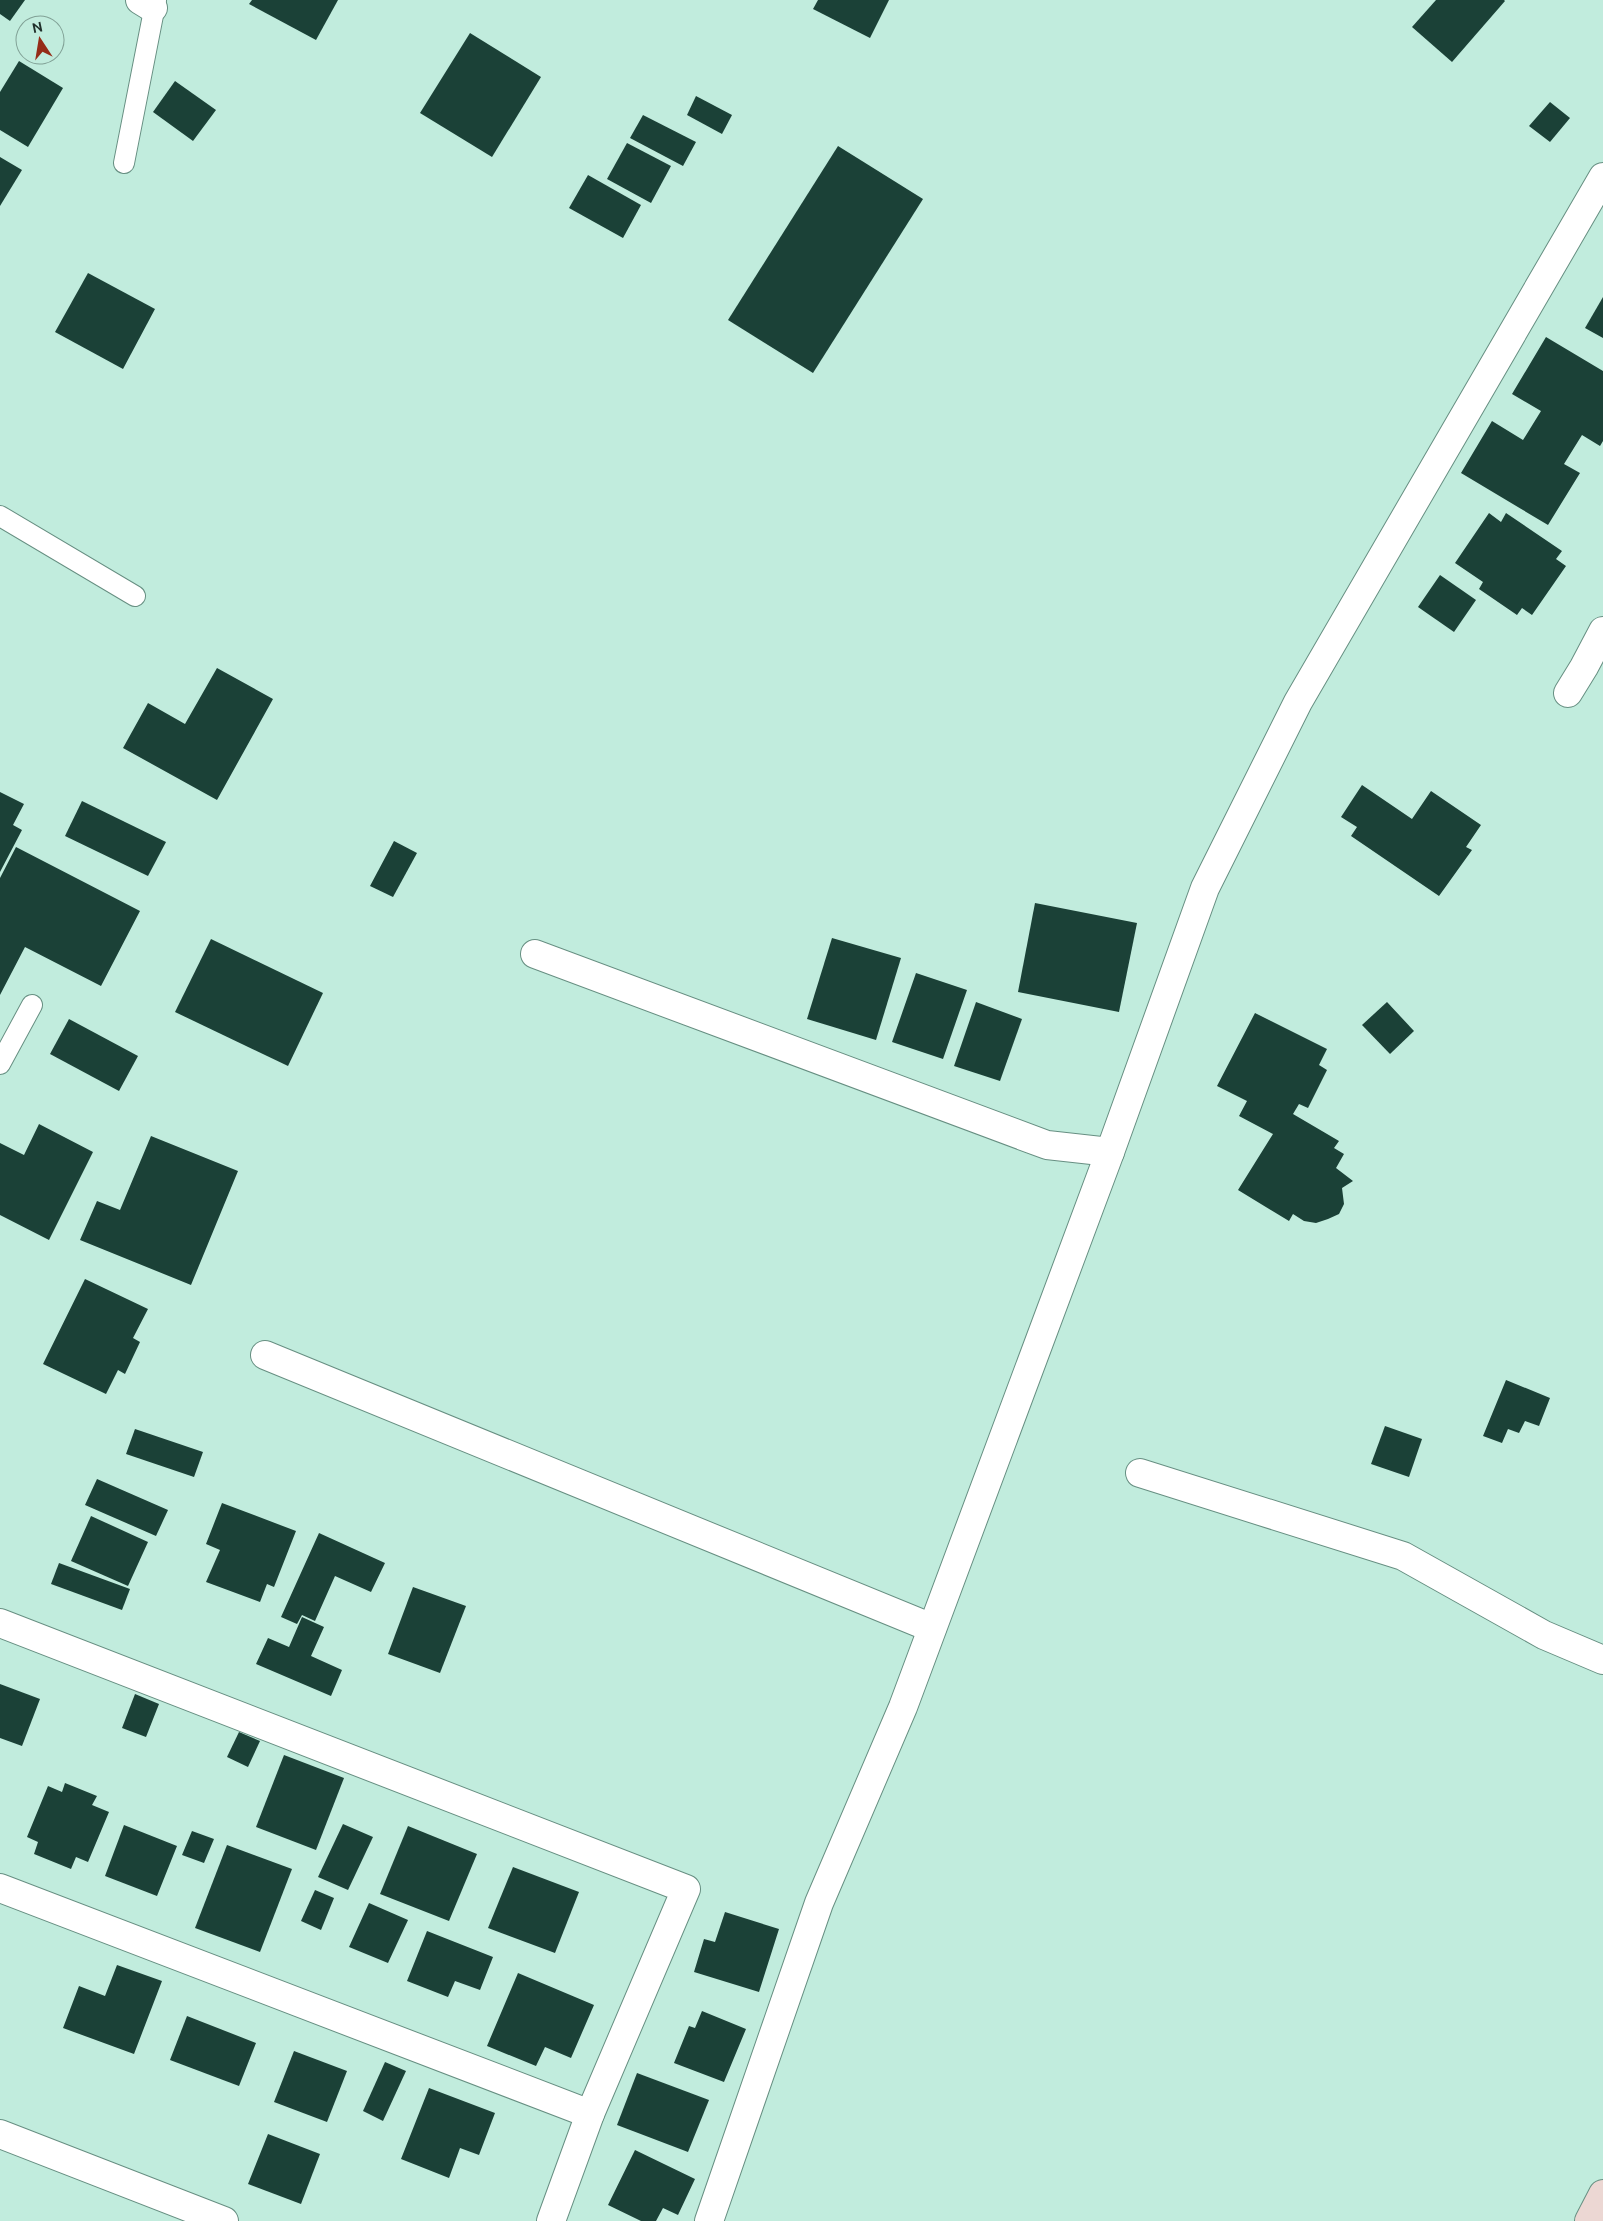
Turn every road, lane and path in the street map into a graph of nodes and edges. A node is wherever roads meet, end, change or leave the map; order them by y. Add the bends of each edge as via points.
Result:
1 (150, 3) edge
2 (124, 163) dead end
3 (1603, 178) edge
4 (0, 516) edge
5 (135, 596) dead end
6 (1603, 631) edge
7 (1568, 693) dead end
8 (535, 954) dead end
9 (32, 1005) dead end
10 (0, 1064) edge
11 (1110, 1152) junction
12 (265, 1355) dead end
13 (1140, 1473) dead end
14 (0, 1624) edge
15 (932, 1628) junction
16 (1603, 1660) edge
17 (0, 1888) edge
18 (590, 2114) junction
19 (0, 2134) edge
20 (1603, 2194) edge
21 (224, 2221) edge
22 (551, 2221) edge
23 (709, 2221) edge
24 (1589, 2221) edge

1 - 2 lane
3 - 11 street via 1294,711 1205,888
4 - 5 lane
6 - 7 street
8 - 11 street via 1047,1145
9 - 10 lane
11 - 15 street
12 - 15 street
13 - 16 street via 1403,1556 1544,1635
14 - 18 street via 686,1889
15 - 23 street via 903,1707 819,1903
17 - 18 street
18 - 22 street
19 - 21 street
20 - 24 main road

